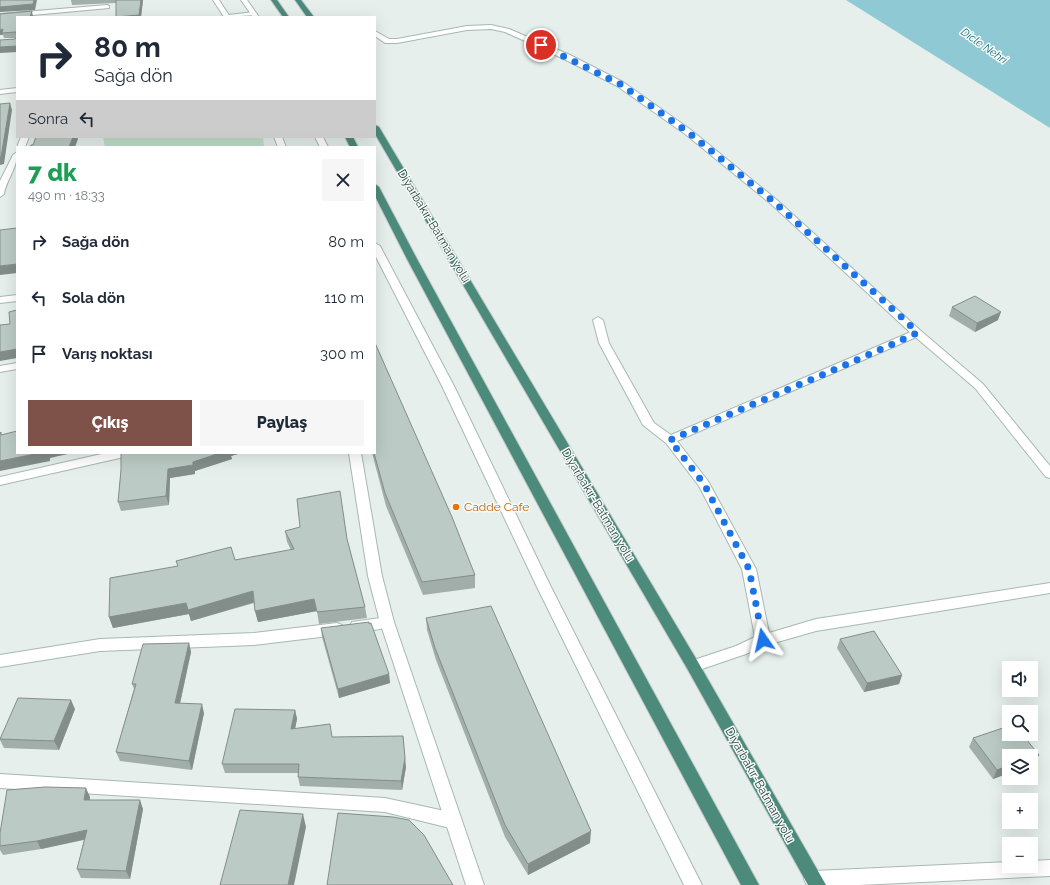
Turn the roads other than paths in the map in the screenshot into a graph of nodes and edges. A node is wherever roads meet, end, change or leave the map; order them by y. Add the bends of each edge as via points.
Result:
1 (216, 0) edge
2 (244, 0) edge
3 (274, 0) edge
4 (298, 0) edge
5 (108, 3) edge
6 (0, 16) edge
7 (108, 16) edge
8 (227, 16) edge
9 (255, 16) edge
10 (285, 16) edge
11 (310, 16) edge
12 (376, 34) edge
13 (16, 90) edge
14 (0, 92) edge
15 (376, 129) edge
16 (16, 157) edge
17 (376, 189) edge
18 (0, 190) edge
19 (376, 248) edge
20 (16, 298) edge
21 (0, 300) edge
22 (598, 320) dead end
23 (917, 333) junction
24 (16, 366) edge
25 (0, 369) edge
26 (670, 440) junction
27 (120, 454) edge
28 (355, 454) edge
29 (1050, 474) edge
30 (0, 481) edge
31 (1050, 588) edge
32 (387, 622) junction
33 (763, 640) junction
34 (0, 661) edge
35 (693, 666) junction
36 (0, 781) edge
37 (454, 821) junction
38 (1050, 868) edge
39 (815, 882) edge
40 (475, 885) edge
41 (693, 885) edge
42 (750, 885) edge

1 - 8 street
2 - 9 street
3 - 10 highway
4 - 11 highway
5 - 6 street
5 - 7 street
12 - 23 street via 388,41 397,41 467,28 491,27 507,30 620,84 688,132 774,202
13 - 14 street
15 - 35 highway, Diyarbakır-Batman yolu
16 - 18 street
17 - 42 highway
19 - 41 street via 448,386 543,585
20 - 21 street
22 - 26 street via 604,343 649,425
23 - 26 street
23 - 29 street via 979,386
24 - 25 street
26 - 33 street via 704,484 749,569
27 - 30 street
28 - 32 street via 375,576
31 - 33 street via 816,625
32 - 34 street via 254,639 100,645
32 - 37 street
33 - 35 street
35 - 39 highway, Diyarbakır-Batman yolu
36 - 37 street via 385,805
37 - 40 street
38 - 39 street

